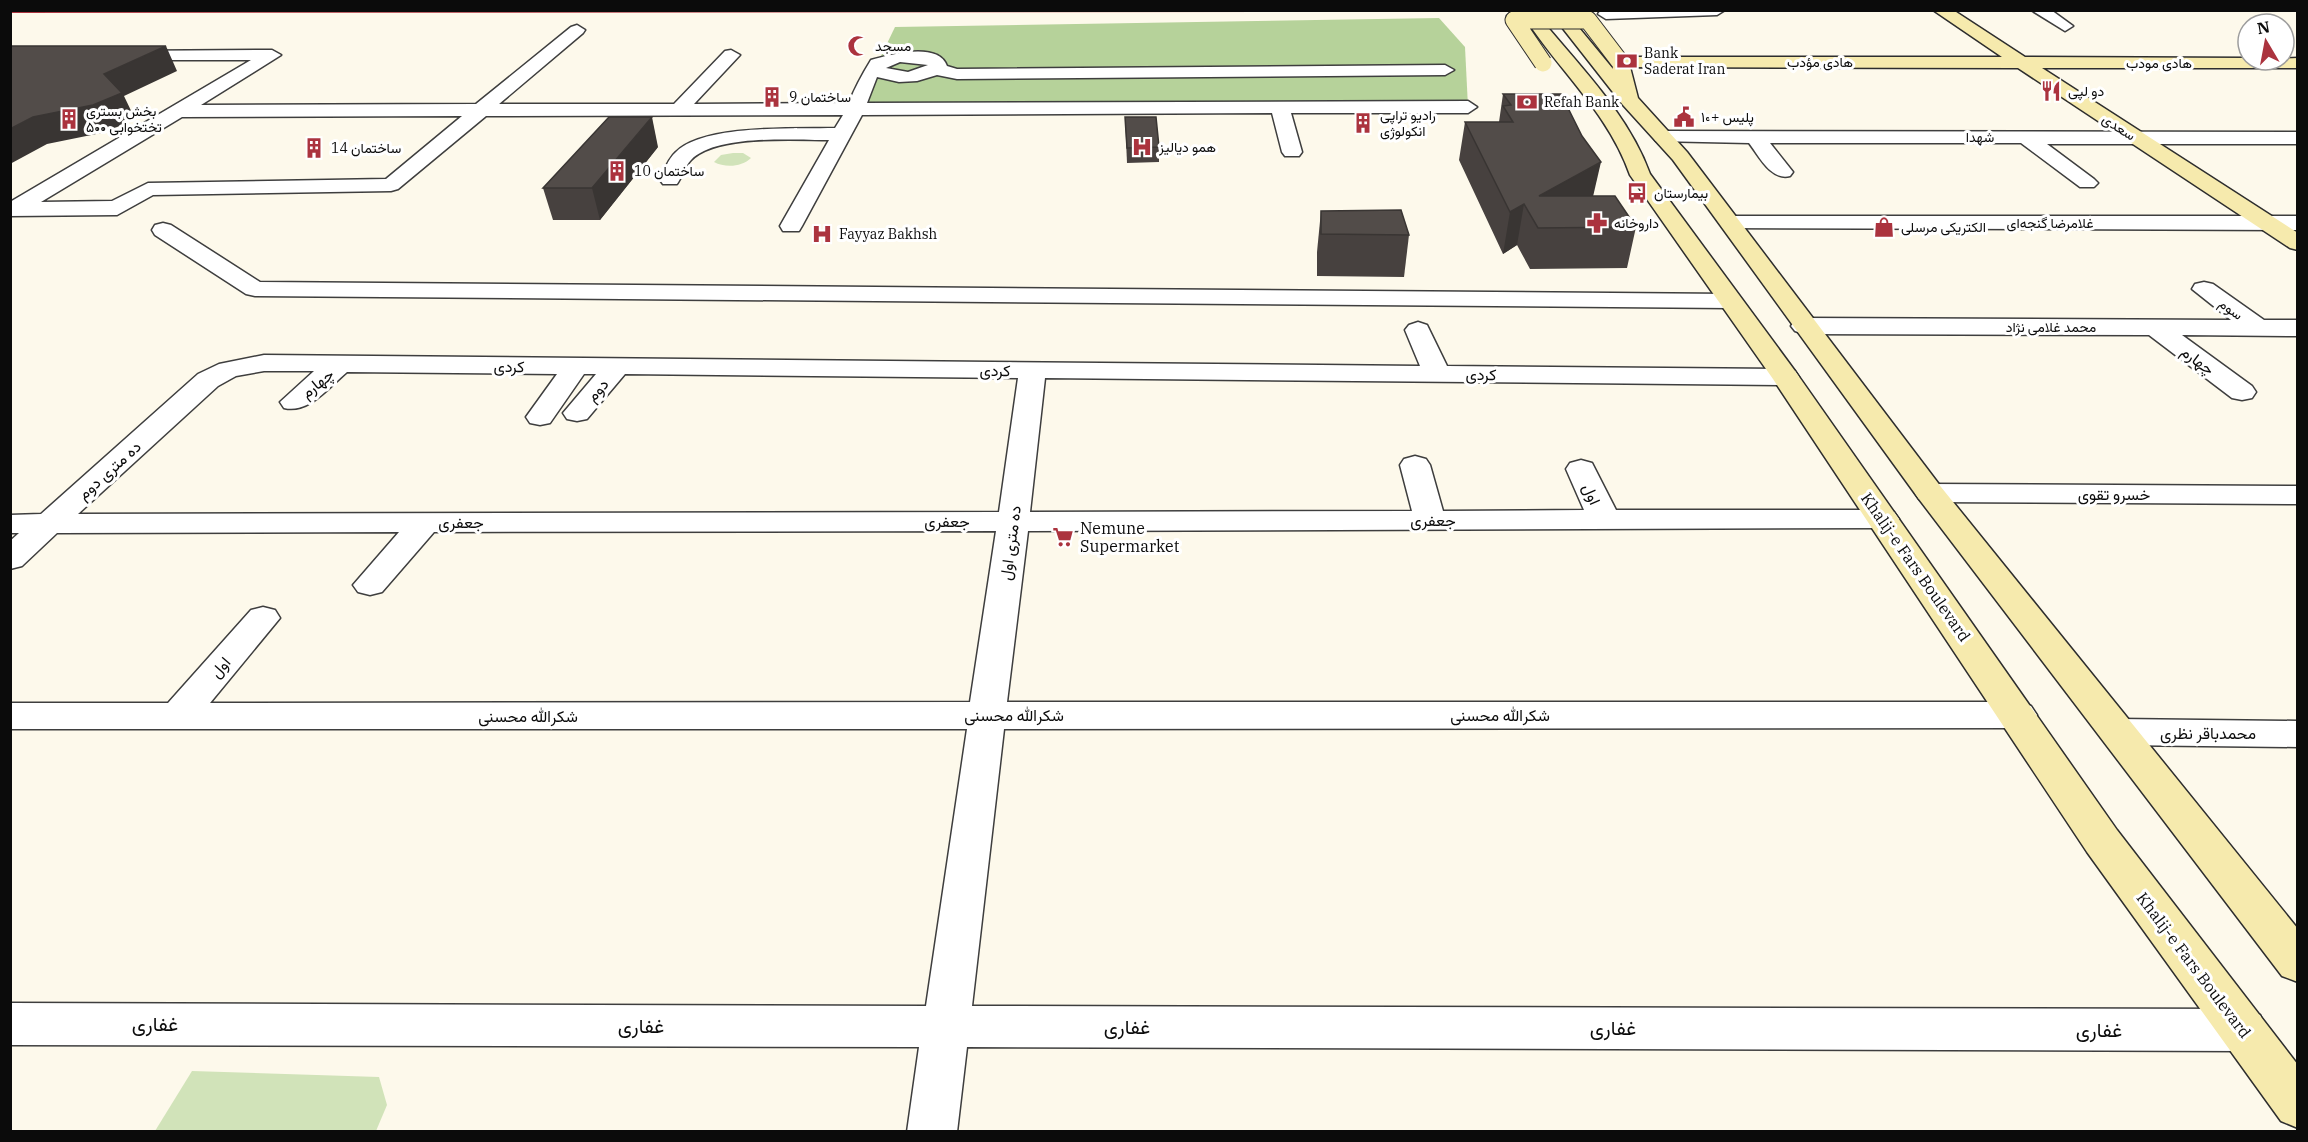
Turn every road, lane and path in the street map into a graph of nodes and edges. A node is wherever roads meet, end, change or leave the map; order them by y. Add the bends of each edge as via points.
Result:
1 (1717, 10) edge
2 (1941, 10) edge
3 (2039, 10) edge
4 (1606, 14) dead end
5 (2065, 26) dead end
6 (577, 30) dead end
7 (106, 54) edge
8 (731, 55) dead end
9 (1620, 62) junction
10 (1453, 63) dead end
11 (2021, 63) junction
12 (2298, 63) edge
13 (1556, 82) dead end
14 (1629, 102) junction
15 (1280, 107) junction
16 (1468, 107) dead end
17 (486, 108) junction
18 (680, 108) junction
19 (856, 108) junction
20 (326, 110) junction
21 (179, 111) junction
22 (147, 130) junction
23 (840, 134) junction
24 (1599, 134) dead end
25 (1663, 137) junction
26 (1754, 137) junction
27 (2025, 137) junction
28 (2136, 137) junction
29 (2298, 138) edge
30 (1292, 152) dead end
31 (1783, 171) dead end
32 (1640, 175) junction
33 (670, 180) dead end
34 (2087, 183) dead end
35 (12, 209) edge
36 (1731, 223) junction
37 (2267, 223) junction
38 (2298, 223) edge
39 (791, 226) dead end
40 (163, 230) dead end
41 (2298, 243) edge
42 (1521, 272) dead end
43 (2204, 289) dead end
44 (1527, 298) junction
45 (1730, 301) junction
46 (1804, 326) junction
47 (2155, 327) junction
48 (2258, 328) junction
49 (2298, 328) edge
50 (1418, 330) dead end
51 (340, 364) junction
52 (576, 366) junction
53 (618, 366) junction
54 (1032, 370) junction
55 (1437, 374) junction
56 (1785, 377) junction
57 (208, 380) joint
58 (2242, 392) dead end
59 (294, 402) dead end
60 (577, 413) dead end
61 (540, 417) dead end
62 (1415, 465) dead end
63 (1581, 469) dead end
64 (1930, 493) junction
65 (2298, 495) edge
66 (1604, 519) junction
67 (1883, 519) junction
68 (1430, 520) junction
69 (1012, 521) junction
70 (426, 522) junction
71 (10, 524) edge
72 (49, 524) junction
73 (10, 559) edge
74 (370, 585) dead end
75 (263, 618) dead end
76 (987, 715) junction
77 (2018, 715) junction
78 (10, 716) edge
79 (178, 716) junction
80 (2118, 732) junction
81 (2298, 734) edge
82 (2298, 963) edge
83 (10, 1024) edge
84 (946, 1026) junction
85 (2243, 1030) junction
86 (2298, 1105) edge
87 (932, 1131) edge

1 - 4 street
2 - 11 main road, سعدی
3 - 5 street
6 - 17 street
7 - 21 street via 272,56
8 - 18 street
9 - 11 main road, هادی مؤدب
9 - 13 main road, bridge via 1588,20 1514,20
9 - 14 main road
10 - 19 street via 957,74 927,58 899,57 882,61 870,73
11 - 12 main road, هادی مودب
11 - 28 main road, سعدی
14 - 25 main road, Khalij-e Fars Boulevard
14 - 32 main road, Khalij-e Fars Boulevard via 1554,26 1637,162
15 - 16 street
15 - 19 street
15 - 30 street
17 - 18 street
17 - 20 street
17 - 35 street via 391,185 148,189 117,208
18 - 19 street
19 - 23 street
20 - 21 street
20 - 22 street via 303,129
21 - 22 street
22 - 35 street
23 - 33 street via 747,136 705,145 683,156
23 - 39 street
24 - 32 main road
25 - 26 street, شهدا
25 - 36 main road, Khalij-e Fars Boulevard
26 - 27 street, شهدا
26 - 31 street
27 - 28 street, شهدا
27 - 34 street
28 - 29 street, شهدا
28 - 37 main road, سعدی
32 - 45 main road, Khalij-e Fars Boulevard
36 - 37 street, غلامرضا گنجه‌ای
36 - 46 main road, Khalij-e Fars Boulevard
37 - 38 street, غلامرضا گنجه‌ای
37 - 41 main road, سعدی
40 - 44 street via 255,289
42 - 44 street
43 - 48 street, سوم
44 - 45 street
45 - 56 main road, Khalij-e Fars Boulevard
46 - 47 street, محمد غلامی نژاد
46 - 64 main road, Khalij-e Fars Boulevard
47 - 48 street, محمد غلامی نژاد
47 - 58 street, چهارم
48 - 49 street, محمد غلامی نژاد
50 - 55 street
51 - 52 street, کردی
51 - 57 street, کردی via 245,366
51 - 59 street, چهارم
52 - 53 street, کردی
52 - 61 street
53 - 54 street, کردی
53 - 60 street, دوم
54 - 55 street, کردی
54 - 69 street, ده متری اول
55 - 56 street, کردی
56 - 67 main road, Khalij-e Fars Boulevard
57 - 72 street, ده متری دوم
62 - 68 street
63 - 66 street, اول
64 - 65 street, خسرو تقوی
64 - 80 main road, Khalij-e Fars Boulevard
66 - 67 street, جعفری
66 - 68 street, جعفری
67 - 77 main road, Khalij-e Fars Boulevard
68 - 69 street, جعفری
69 - 70 street, جعفری
69 - 76 street, ده متری اول
70 - 72 street, جعفری
70 - 74 street
71 - 72 street, جعفری
72 - 73 street, ده متری دوم
75 - 79 street, اول
76 - 77 street, شکرالله محسنی
76 - 79 street, شکرالله محسنی
76 - 84 street, ده متری اول
77 - 85 main road, Khalij-e Fars Boulevard via 2102,842
78 - 79 street, شکرالله محسنی
80 - 81 street, محمدباقر نظری
80 - 82 main road, Khalij-e Fars Boulevard
83 - 84 street, غفاری
84 - 85 street, غفاری
84 - 87 street, ده متری اول
85 - 86 main road, Khalij-e Fars Boulevard

